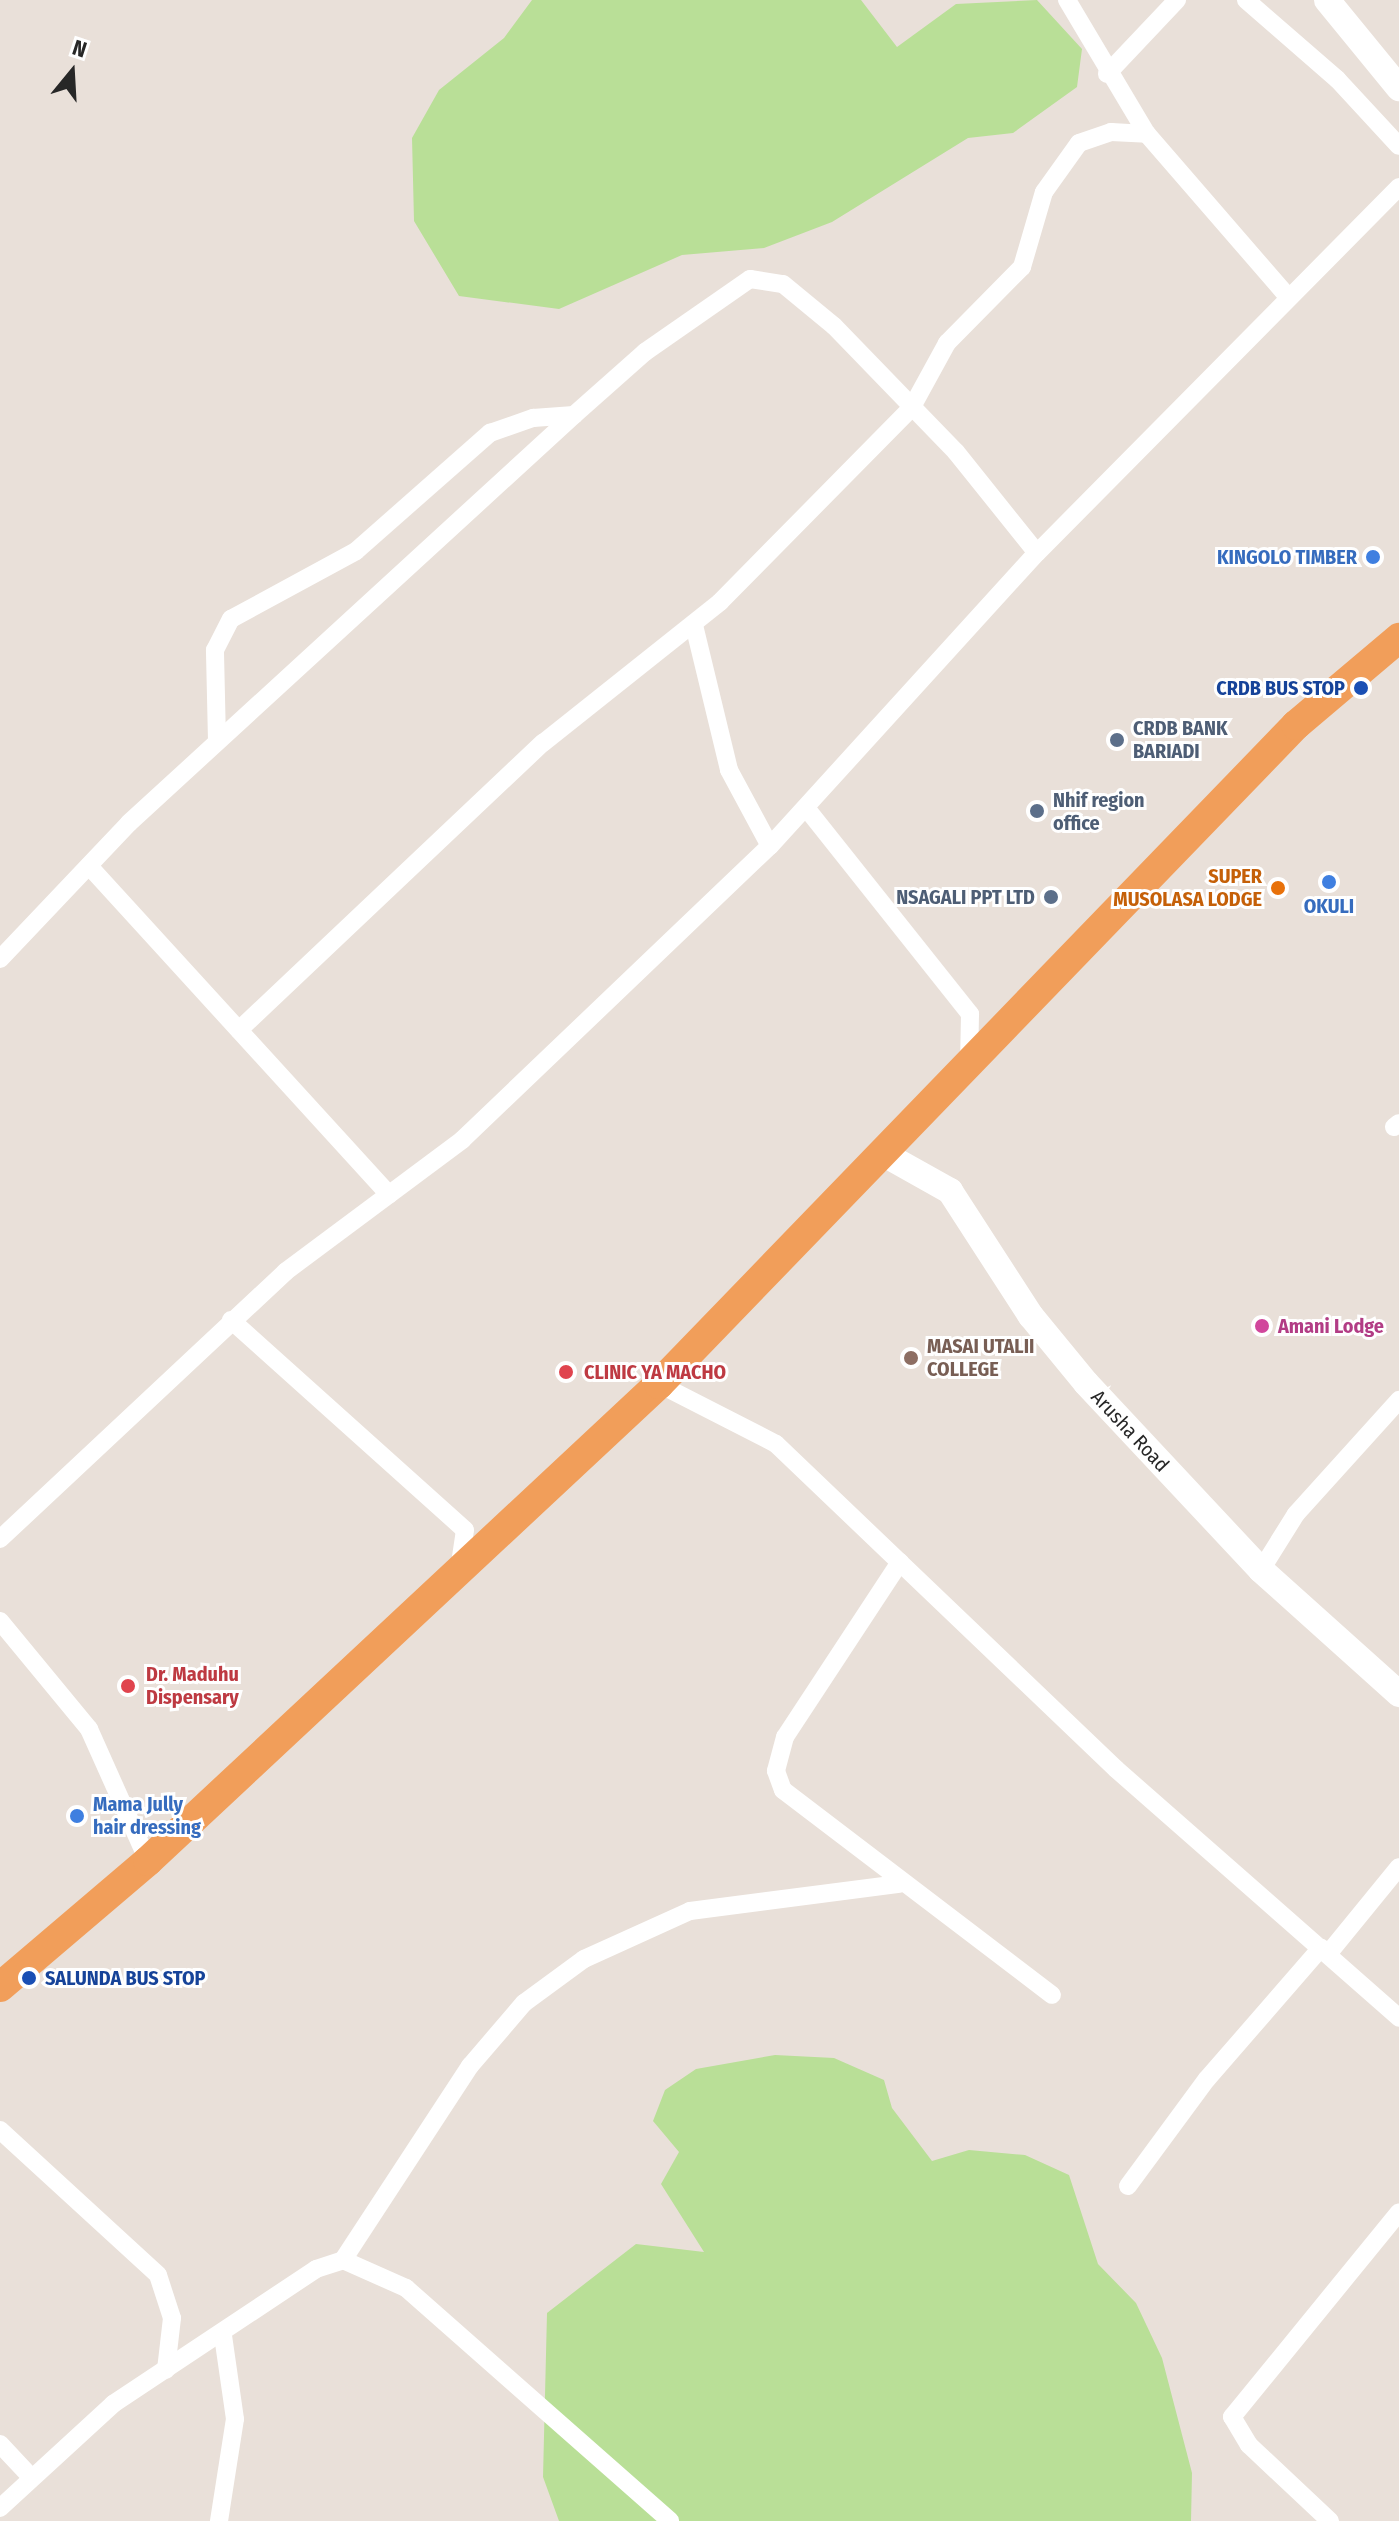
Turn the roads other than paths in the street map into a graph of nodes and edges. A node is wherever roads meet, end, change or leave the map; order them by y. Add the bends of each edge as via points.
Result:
1 (1067, 0) edge
2 (1177, 0) edge
3 (1246, 0) edge
4 (1327, 0) edge
5 (1107, 74) junction
6 (1399, 88) edge
7 (1147, 134) junction
8 (1399, 146) edge
9 (1399, 187) edge
10 (1288, 297) junction
11 (912, 407) junction
12 (574, 415) junction
13 (1037, 553) junction
14 (694, 625) junction
15 (1399, 638) edge
16 (217, 741) junction
17 (807, 809) junction
18 (770, 846) junction
19 (89, 866) junction
20 (0, 959) edge
21 (239, 1030) junction
22 (969, 1067) junction
23 (884, 1154) junction
24 (389, 1195) junction
25 (231, 1320) junction
26 (659, 1384) junction
27 (1399, 1400) edge
28 (0, 1539) edge
29 (900, 1562) junction
30 (1261, 1570) junction
31 (458, 1573) junction
32 (0, 1621) edge
33 (1399, 1694) edge
34 (148, 1861) junction
35 (1399, 1867) edge
36 (899, 1884) junction
37 (1324, 1951) junction
38 (0, 1987) edge
39 (1052, 1995) dead end
40 (1399, 2018) edge
41 (0, 2130) edge
42 (1128, 2186) dead end
43 (1399, 2212) edge
44 (343, 2260) junction
45 (223, 2336) junction
46 (166, 2370) junction
47 (0, 2444) edge
48 (29, 2475) junction
49 (0, 2508) edge
50 (219, 2521) edge
51 (670, 2521) edge
52 (1330, 2521) edge

1 - 5 street
2 - 5 street
3 - 8 street via 1337,79
4 - 6 main road
5 - 7 street
7 - 10 street
7 - 11 street via 1092,136 1058,164 1022,267 947,343
9 - 10 street
10 - 13 street
11 - 12 street via 811,305 783,284 750,279 657,343
11 - 13 street
11 - 14 street
12 - 16 street
12 - 16 street via 490,433 356,551 231,619 215,650
13 - 17 street
14 - 18 street via 729,770
14 - 21 street via 543,743
15 - 22 highway via 1296,725
16 - 19 street
17 - 18 street
17 - 22 street via 970,1014
18 - 24 street via 505,1100
19 - 20 street
19 - 21 street
21 - 24 street
22 - 23 highway
23 - 26 highway
23 - 30 main road, Arusha Road via 950,1191 1031,1316 1086,1383
24 - 25 street
25 - 28 street
25 - 31 street via 465,1530
26 - 29 street via 776,1444
26 - 31 highway
27 - 30 street via 1296,1514
29 - 36 street via 798,1715 776,1771 783,1790
29 - 37 street via 1116,1769
30 - 33 main road, Arusha Road
31 - 34 highway
32 - 34 street via 89,1729
34 - 38 highway
35 - 37 street
36 - 39 street
36 - 44 street via 690,1911 584,1959 524,2003 470,2066
37 - 40 street
37 - 42 street via 1207,2079
41 - 46 street via 158,2275 172,2318
43 - 52 street via 1232,2417 1249,2445
44 - 45 street via 316,2269
44 - 51 street via 406,2288
45 - 46 street
45 - 50 street via 235,2419
46 - 48 street
47 - 48 street
48 - 49 street

